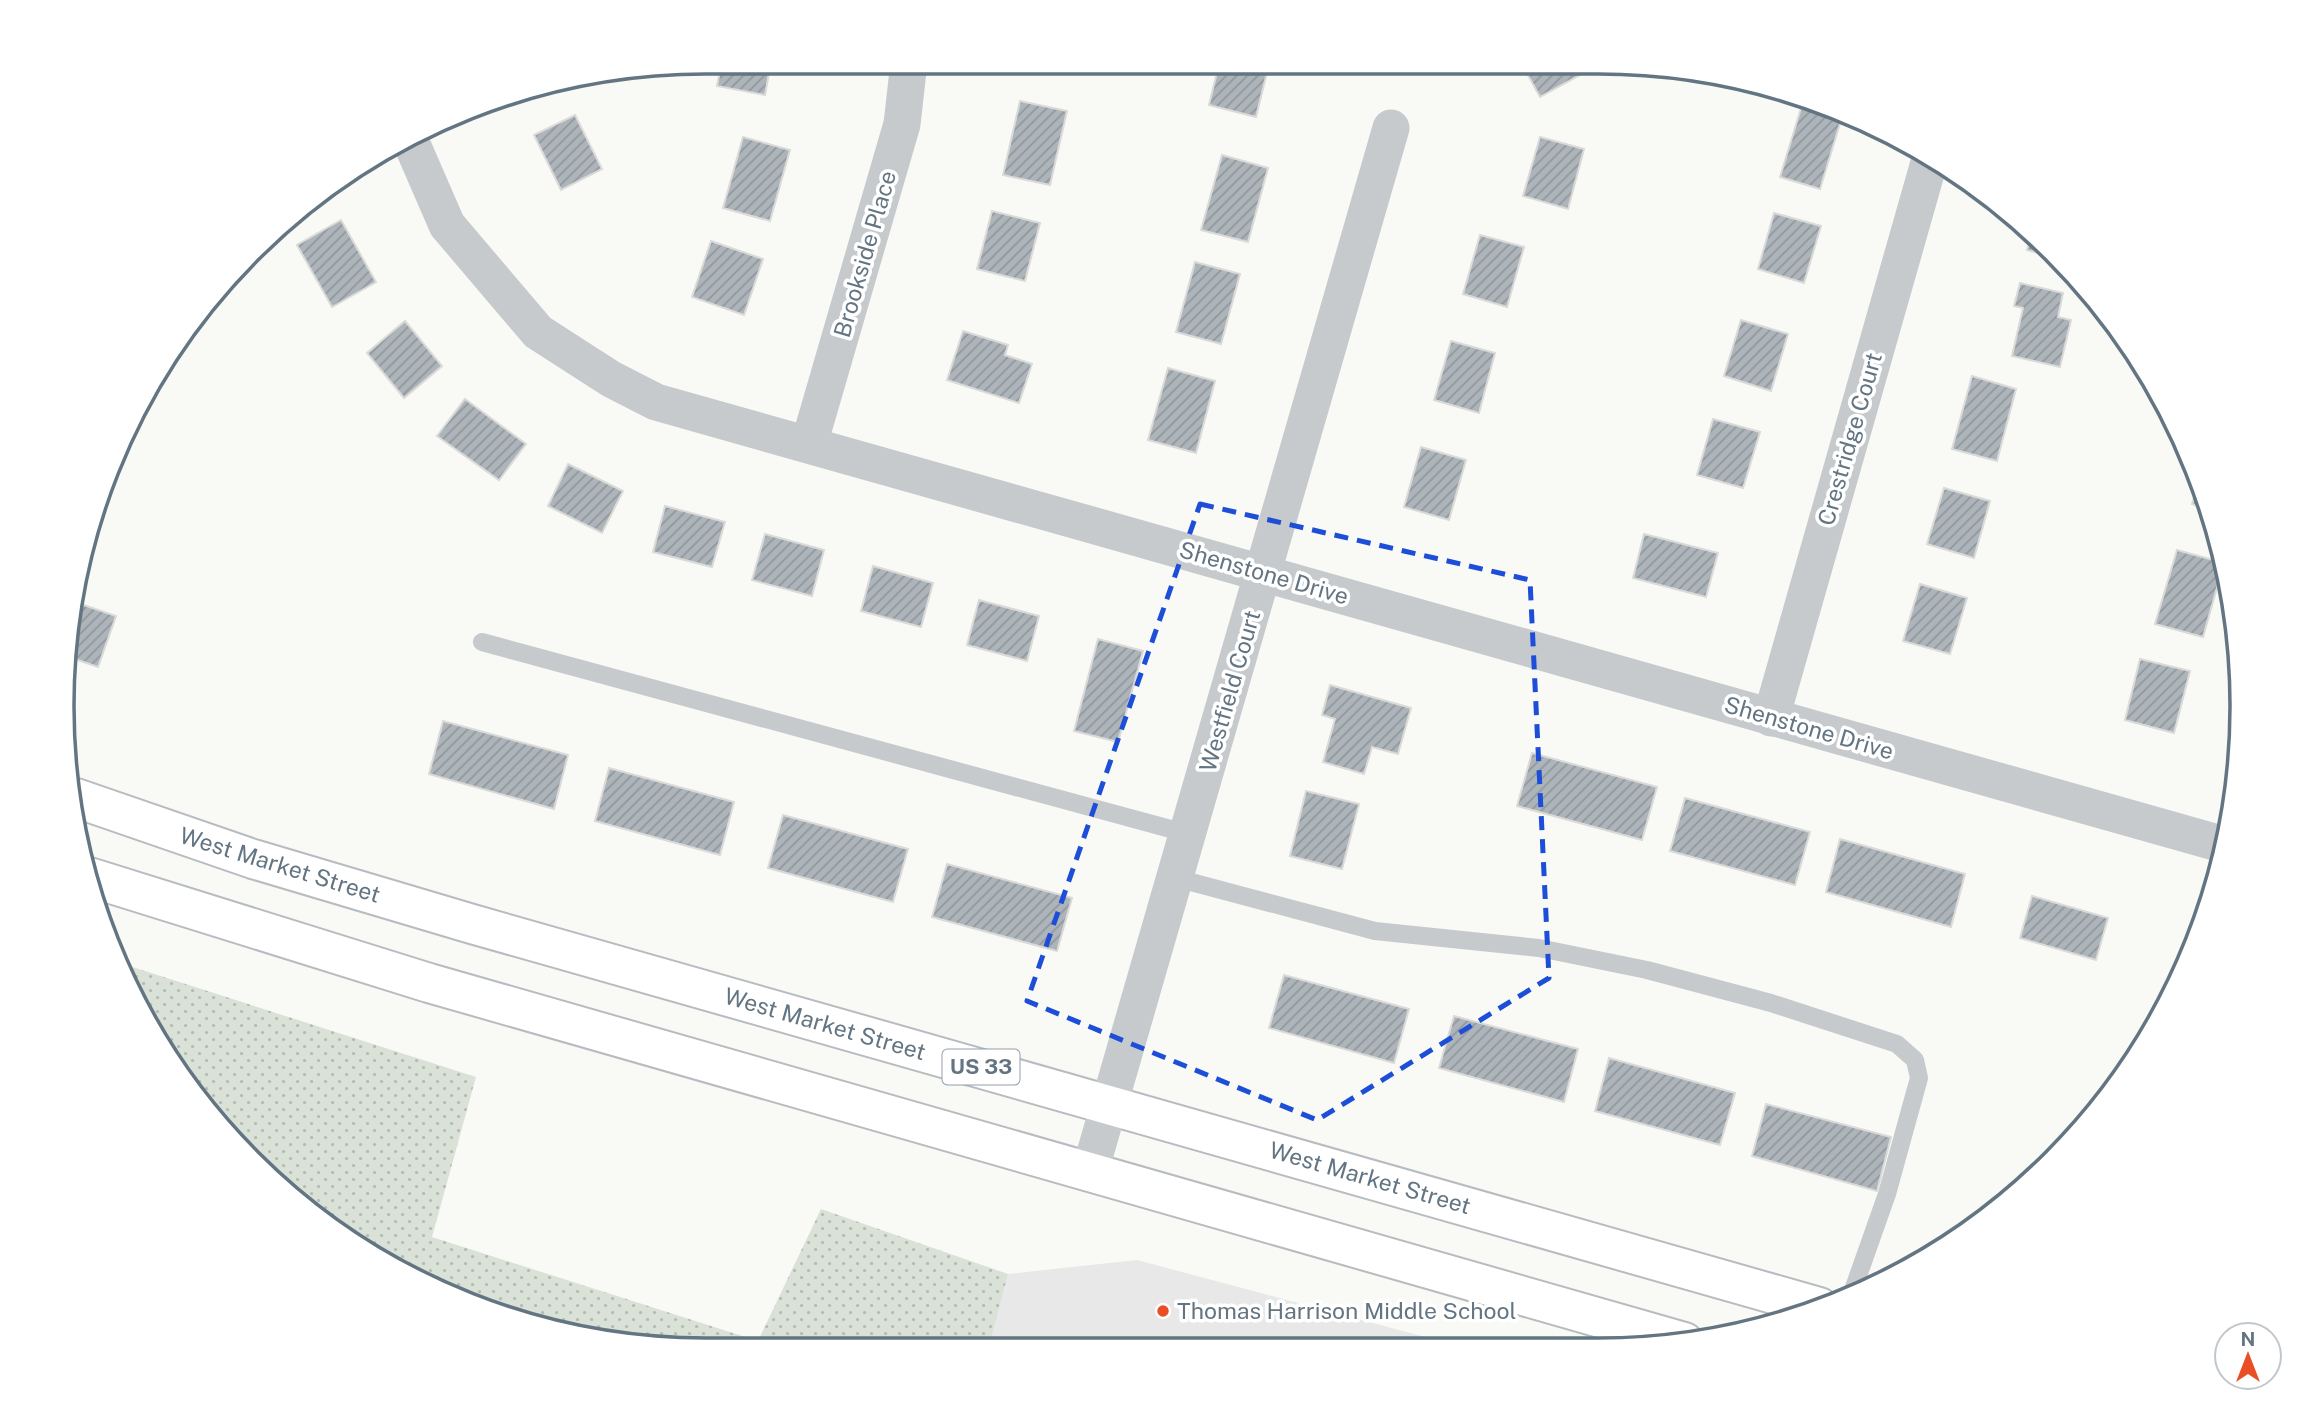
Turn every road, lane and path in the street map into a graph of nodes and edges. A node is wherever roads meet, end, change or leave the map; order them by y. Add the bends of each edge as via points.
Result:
1 (910, 74) edge
2 (1391, 128) dead end
3 (413, 146) edge
4 (1928, 167) edge
5 (809, 444) junction
6 (1264, 573) junction
7 (482, 642) dead end
8 (1771, 718) junction
9 (81, 800) edge
10 (1189, 834) junction
11 (2215, 842) edge
12 (1176, 878) junction
13 (98, 880) edge
14 (1109, 1103) junction
15 (1090, 1171) junction
16 (1856, 1283) edge
17 (1806, 1303) edge
18 (1660, 1335) edge

1 - 5 street, Brookside Place via 902,124
2 - 6 street, Westfield Court
3 - 5 street, Shenstone Drive via 447,225 538,332 611,379 656,401
4 - 8 street, Crestridge Court
5 - 6 street, Shenstone Drive
6 - 8 street, Shenstone Drive
6 - 10 street, Westfield Court
7 - 10 lane
8 - 11 street, Shenstone Drive
9 - 14 main road, West Market Street / US 33 via 253,859 446,916
10 - 12 street, Westfield Court
12 - 14 street, Westfield Court
12 - 16 lane via 1375,931 1507,943 1647,970 1771,1003 1897,1044 1915,1060 1919,1078 1887,1194
13 - 15 main road via 389,972
14 - 15 street, Westfield Court
14 - 17 main road, West Market Street / US 33
15 - 18 main road

